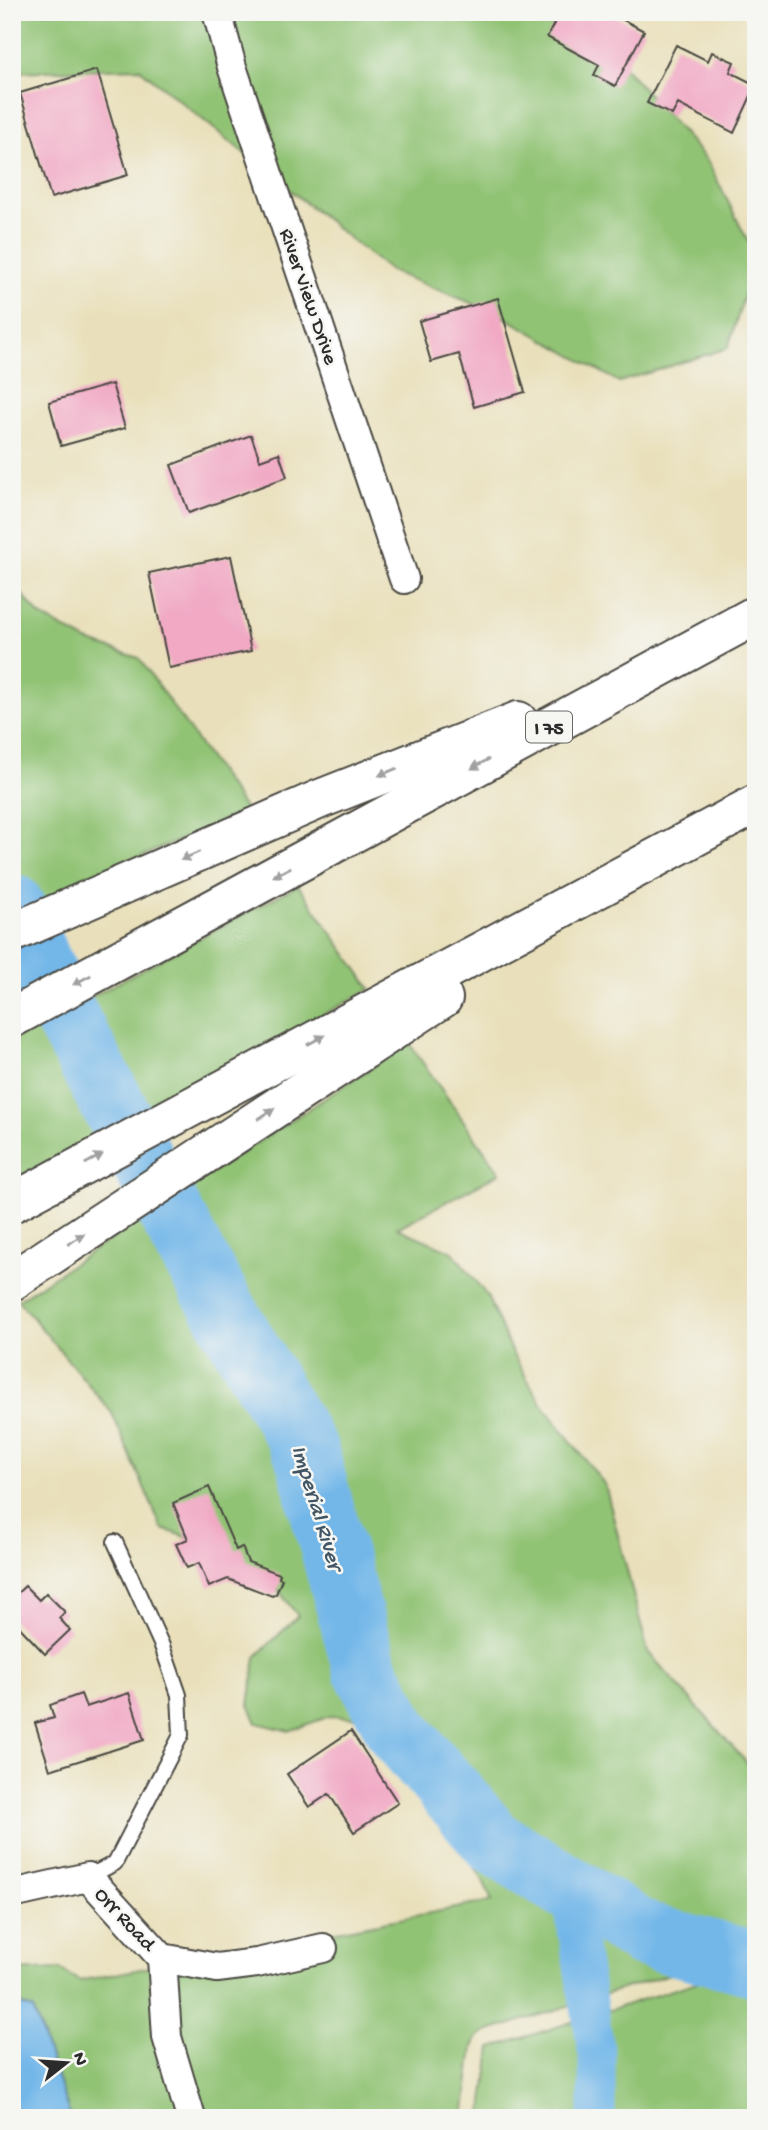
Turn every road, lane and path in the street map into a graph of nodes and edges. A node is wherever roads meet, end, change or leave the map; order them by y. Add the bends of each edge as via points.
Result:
1 (218, 12) edge
2 (404, 579) dead end
3 (756, 615) edge
4 (679, 656) junction
5 (756, 804) edge
6 (12, 933) edge
7 (424, 996) junction
8 (12, 1018) edge
9 (12, 1203) edge
10 (16, 1279) edge
11 (116, 1542) dead end
12 (88, 1877) junction
13 (12, 1894) edge
14 (323, 1948) dead end
15 (162, 1958) junction
16 (191, 2118) edge

1 - 2 street, River View Drive via 232,67
3 - 4 highway, I 75
4 -> 6 highway via 320,799
4 -> 8 highway, I 75
5 - 7 highway
9 -> 7 highway
10 -> 7 highway
11 - 12 lane via 179,1695 181,1735 115,1863
12 - 13 street, Orr Road
12 - 15 street, Orr Road
14 - 15 street, Orr Road via 216,1968
15 - 16 street via 167,2038

